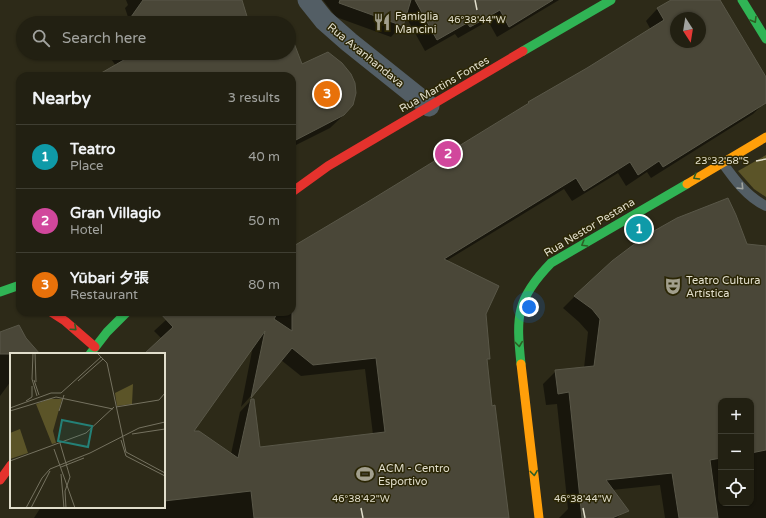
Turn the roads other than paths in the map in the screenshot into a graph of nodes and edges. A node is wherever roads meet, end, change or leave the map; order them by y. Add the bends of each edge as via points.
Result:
1 (308, 0) edge
2 (610, 0) edge
3 (742, 0) edge
4 (766, 39) edge
5 (429, 106) junction
6 (766, 137) edge
7 (722, 162) junction
8 (328, 166) junction
9 (299, 176) dead end
10 (296, 189) edge
11 (766, 206) edge
12 (16, 288) edge
13 (0, 292) edge
14 (57, 316) edge
15 (123, 316) edge
16 (92, 350) edge
17 (10, 466) edge
18 (0, 480) edge
19 (539, 518) edge

1 - 5 street, Rua Avanhandava via 339,34
2 - 5 street, Rua Martins Fontes
3 -> 4 street
5 - 8 street, Rua Martins Fontes
6 - 7 street, Rua Nestor Pestana
7 -> 11 lane via 738,184
7 -> 19 street, Rua Nestor Pestana via 551,263 533,281 522,301 518,336
8 - 9 street
8 - 10 street, Rua Martins Fontes
12 - 13 street
14 -> 16 street
15 - 16 street
17 - 18 street

